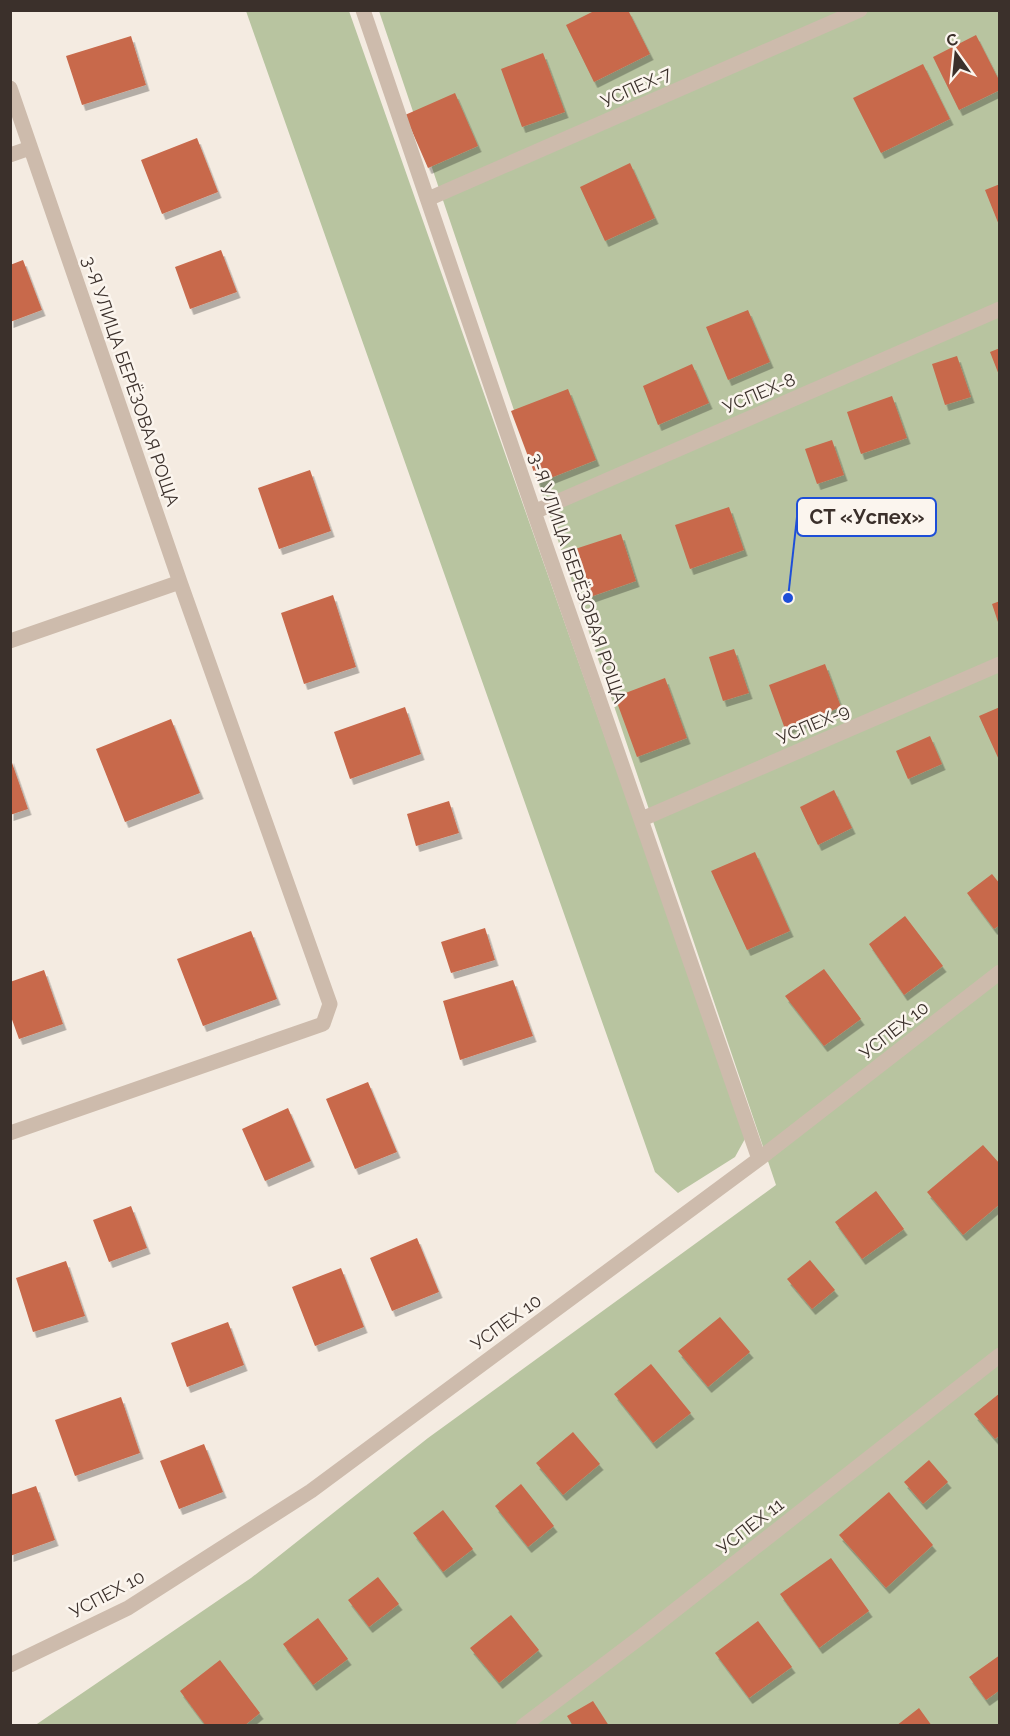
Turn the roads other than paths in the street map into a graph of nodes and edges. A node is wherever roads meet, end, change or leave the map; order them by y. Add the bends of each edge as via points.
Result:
1 (363, 10) edge
2 (860, 10) edge
3 (10, 88) edge
4 (30, 148) junction
5 (10, 155) edge
6 (428, 199) junction
7 (999, 309) edge
8 (534, 512) junction
9 (180, 582) junction
10 (10, 641) edge
11 (999, 664) edge
12 (642, 819) junction
13 (999, 972) edge
14 (10, 1133) edge
15 (759, 1159) junction
16 (999, 1355) edge
17 (10, 1665) edge
18 (523, 1725) edge

1 - 6 street, 3-Я УЛИЦА БЕРЁЗОВАЯ РОЩА
2 - 6 street, УСПЕХ-7
3 - 4 street, 3-Я УЛИЦА БЕРЁЗОВАЯ РОЩА
4 - 5 street
4 - 9 street, 3-Я УЛИЦА БЕРЁЗОВАЯ РОЩА
6 - 8 street, 3-Я УЛИЦА БЕРЁЗОВАЯ РОЩА
7 - 8 street, УСПЕХ-8
8 - 12 street, 3-Я УЛИЦА БЕРЁЗОВАЯ РОЩА
9 - 10 street
9 - 14 street, 3-Я УЛИЦА БЕРЁЗОВАЯ РОЩА via 330,1004 323,1024
11 - 12 street, УСПЕХ-9
12 - 15 street, 3-Я УЛИЦА БЕРЁЗОВАЯ РОЩА
13 - 15 street, УСПЕХ 10
15 - 17 street, УСПЕХ 10 via 311,1491 128,1608
16 - 18 street, УСПЕХ 11

